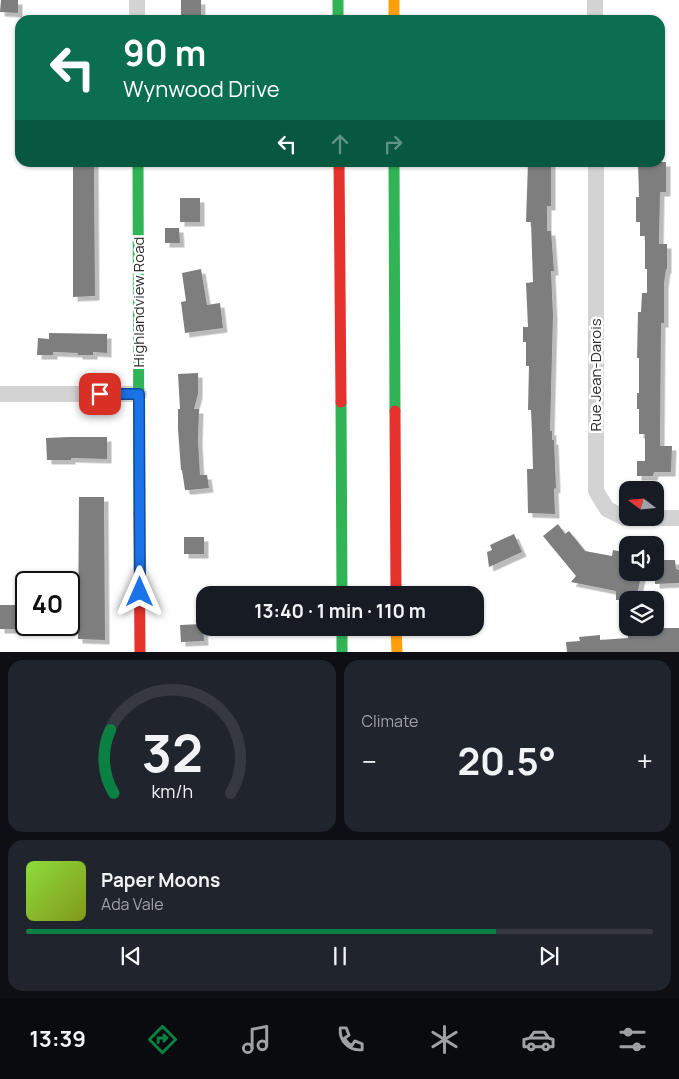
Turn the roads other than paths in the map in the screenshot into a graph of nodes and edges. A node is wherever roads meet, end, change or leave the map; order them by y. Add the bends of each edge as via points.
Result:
1 (137, 0) edge
2 (338, 0) edge
3 (394, 0) edge
4 (595, 0) edge
5 (138, 15) edge
6 (338, 15) edge
7 (394, 15) edge
8 (595, 15) edge
9 (138, 167) edge
10 (339, 167) edge
11 (394, 167) edge
12 (596, 167) edge
13 (0, 394) edge
14 (139, 394) junction
15 (679, 518) edge
16 (342, 586) edge
17 (396, 586) edge
18 (342, 636) edge
19 (396, 636) edge
20 (140, 652) edge
21 (342, 652) edge
22 (397, 652) edge

1 - 5 street
2 - 6 main road
3 - 7 main road
4 - 8 street
9 - 14 main road, Highlandview Road
10 - 16 main road
11 - 17 main road
12 - 15 street, Rue Jean-Darois via 596,491 606,509 625,518
13 - 14 street
14 - 20 main road, Highlandview Road
18 - 21 main road
19 - 22 main road

